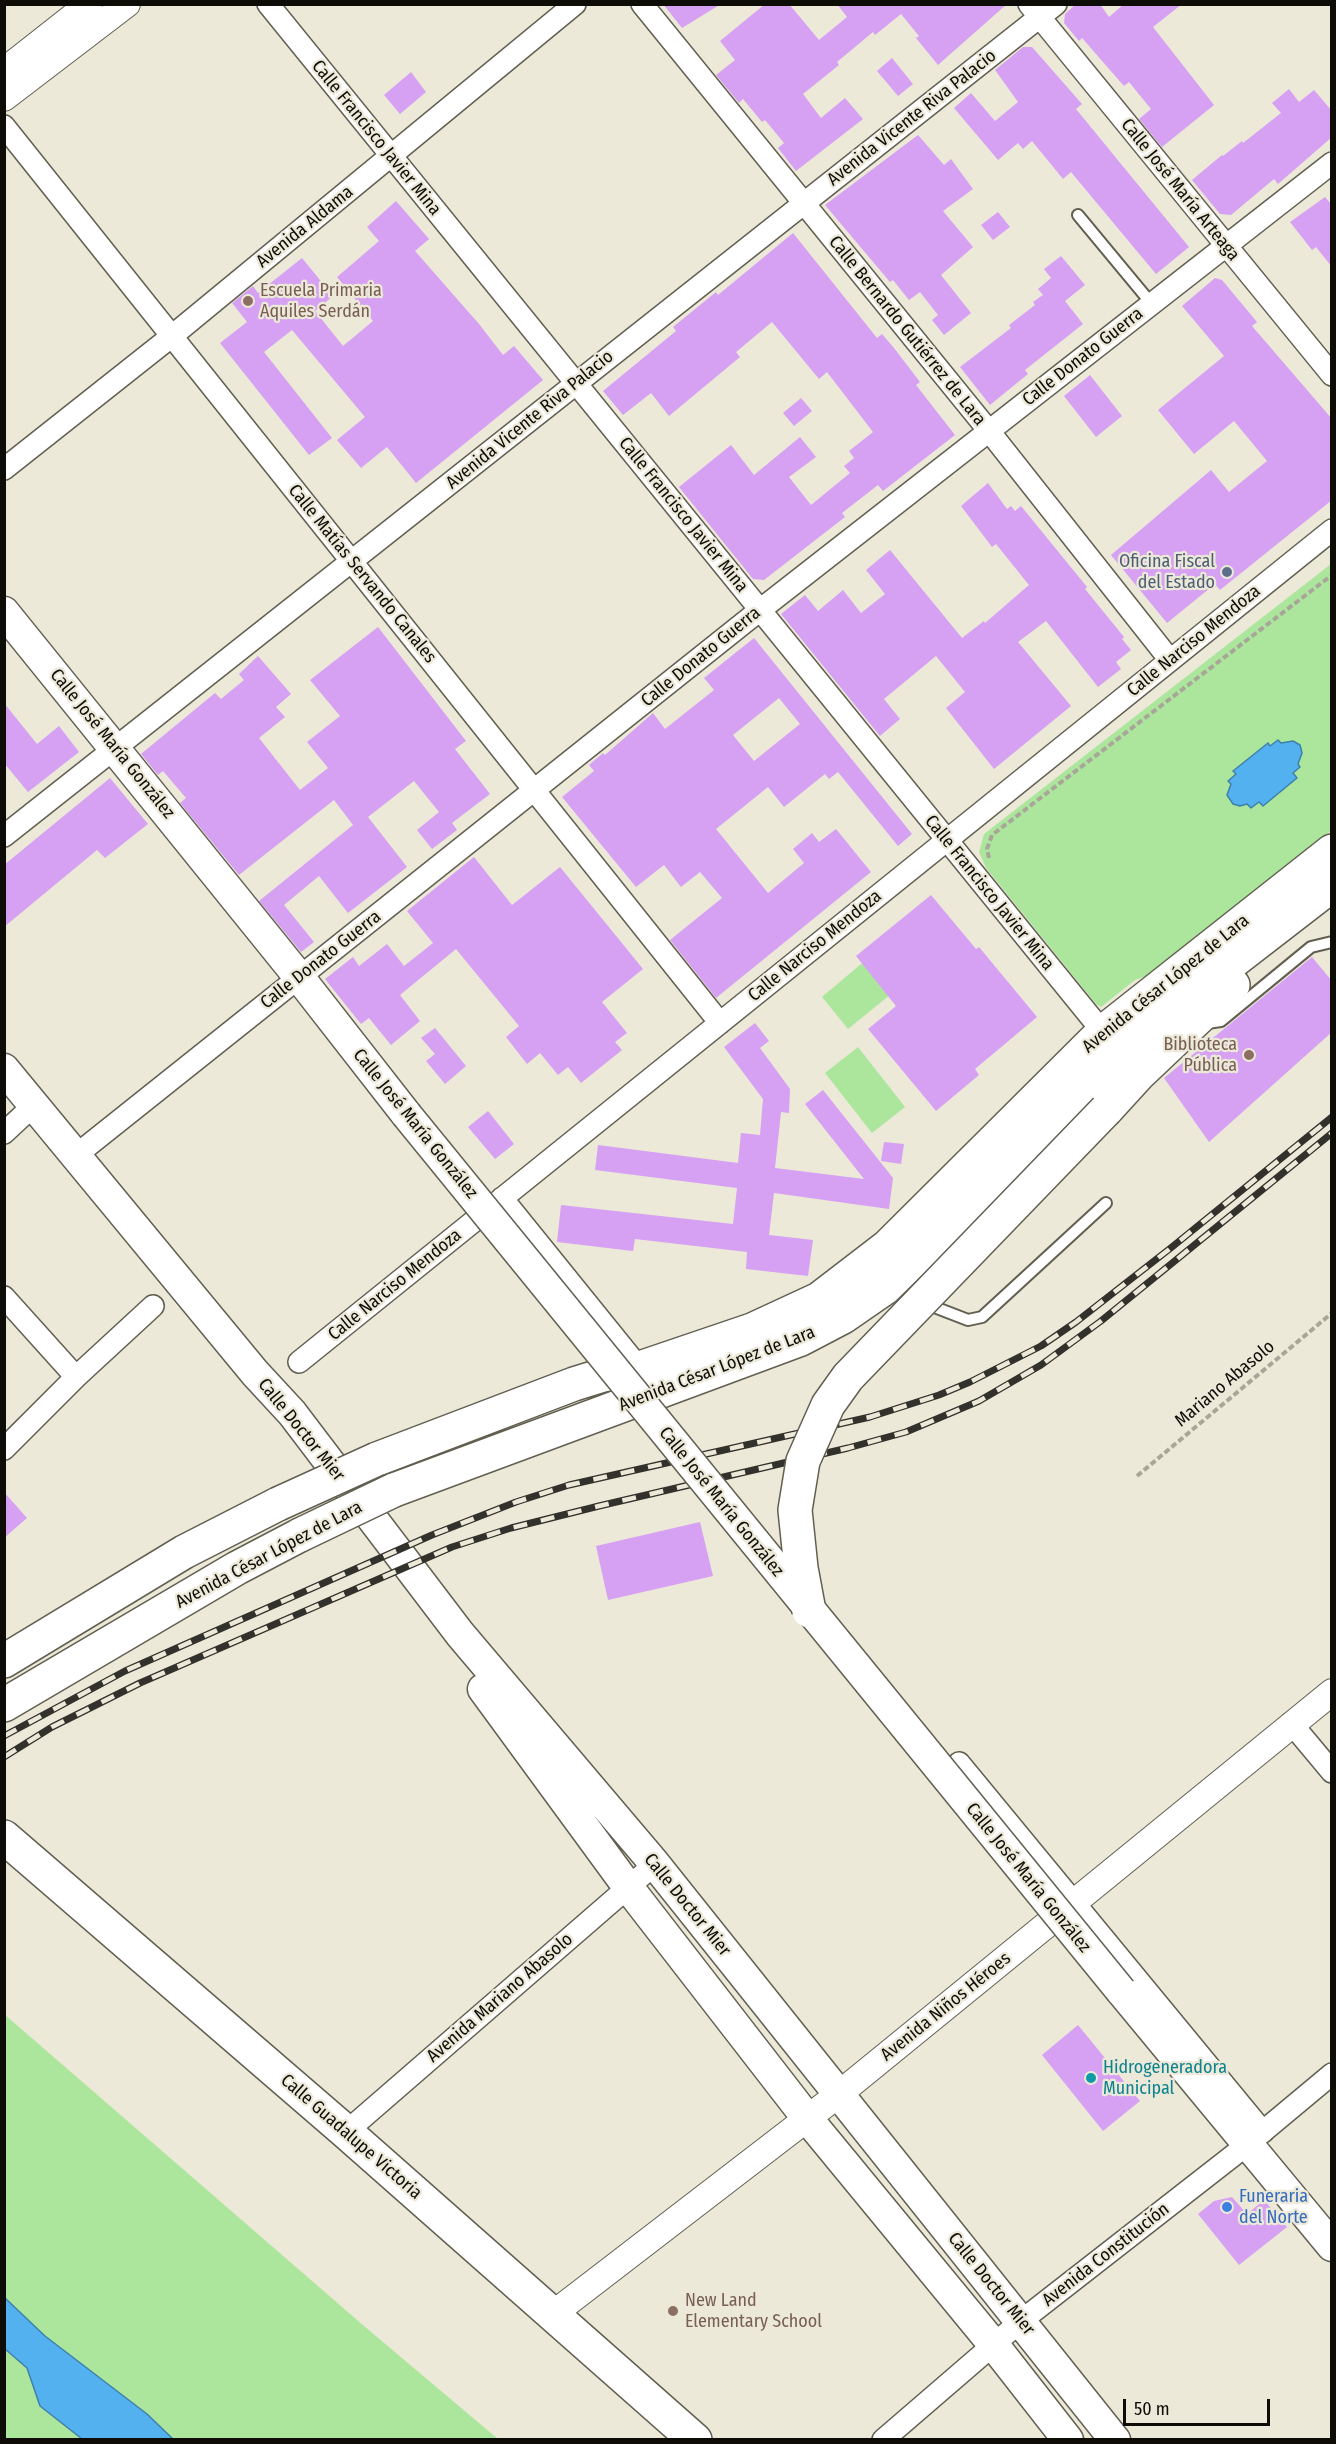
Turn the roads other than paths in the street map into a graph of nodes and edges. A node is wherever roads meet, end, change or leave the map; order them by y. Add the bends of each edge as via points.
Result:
1 (89, 4) edge
2 (127, 4) edge
3 (268, 4) edge
4 (575, 4) edge
5 (642, 4) edge
6 (1056, 4) edge
7 (1034, 11) edge
8 (4, 71) edge
9 (4, 98) edge
10 (4, 126) edge
11 (392, 157) junction
12 (1332, 163) edge
13 (802, 204) junction
14 (1078, 215) dead end
15 (1226, 246) junction
16 (1151, 303) junction
17 (172, 336) junction
18 (1332, 375) edge
19 (576, 383) junction
20 (989, 431) junction
21 (4, 469) edge
22 (1332, 530) edge
23 (352, 562) junction
24 (760, 610) junction
25 (4, 612) edge
26 (1170, 660) junction
27 (116, 749) junction
28 (534, 791) junction
29 (4, 836) edge
30 (946, 840) junction
31 (1332, 850) edge
32 (1332, 886) edge
33 (1332, 942) edge
34 (299, 977) junction
35 (720, 1023) junction
36 (1189, 1027) junction
37 (1112, 1043) junction
38 (4, 1069) edge
39 (33, 1106) junction
40 (4, 1134) edge
41 (75, 1156) junction
42 (502, 1198) junction
43 (1106, 1203) dead end
44 (477, 1219) junction
45 (888, 1285) junction
46 (4, 1297) edge
47 (153, 1306) dead end
48 (299, 1362) dead end
49 (255, 1373) junction
50 (603, 1375) junction
51 (76, 1377) junction
52 (649, 1380) junction
53 (621, 1406) junction
54 (4, 1449) edge
55 (810, 1611) junction
56 (4, 1661) edge
57 (10, 1691) edge
58 (1332, 1692) edge
59 (1291, 1723) junction
60 (959, 1763) dead end
61 (1332, 1772) edge
62 (4, 1837) edge
63 (655, 1864) junction
64 (628, 1887) junction
65 (1073, 1903) junction
66 (1332, 2073) edge
67 (839, 2094) junction
68 (807, 2118) junction
69 (346, 2132) junction
70 (1256, 2138) junction
71 (1332, 2246) edge
72 (553, 2314) junction
73 (1021, 2321) junction
74 (993, 2344) junction
75 (694, 2439) edge
76 (884, 2439) edge
77 (1068, 2439) edge
78 (1115, 2439) edge

1 - 8 street
2 - 9 street
3 - 11 street, Calle Francisco Javier Mina
4 - 11 street, Avenida Aldama
5 - 13 street, Calle Bernardo Gutiérrez de Lara
6 - 7 street, Avenida Vicente Riva Palacio
7 - 13 street, Avenida Vicente Riva Palacio
7 - 15 street, Calle José María Arteaga
10 - 17 street, Calle Matías Servando Canales
11 - 17 street, Avenida Aldama
11 - 19 street, Calle Francisco Javier Mina
12 - 15 street, Calle Donato Guerra
13 - 19 street, Avenida Vicente Riva Palacio
13 - 20 street, Calle Bernardo Gutiérrez de Lara
14 - 16 lane
15 - 16 street, Calle Donato Guerra
15 - 18 street, Calle José María Arteaga
16 - 20 street, Calle Donato Guerra
17 - 21 street, Avenida Aldama
17 - 23 street, Calle Matías Servando Canales
19 - 23 street, Avenida Vicente Riva Palacio
19 - 24 street, Calle Francisco Javier Mina
20 - 24 street, Calle Donato Guerra
20 - 26 street, Calle Bernardo Gutiérrez de Lara
22 - 26 street, Calle Narciso Mendoza
23 - 27 street, Avenida Vicente Riva Palacio
23 - 28 street, Calle Matías Servando Canales
24 - 28 street, Calle Donato Guerra
24 - 30 street, Calle Francisco Javier Mina
25 - 27 main road, Calle José María González
26 - 30 street, Calle Narciso Mendoza
27 - 29 street, Avenida Vicente Riva Palacio
27 - 34 main road, Calle José María González
28 - 34 street, Calle Donato Guerra
28 - 35 street, Calle Matías Servando Canales
30 - 35 street, Calle Narciso Mendoza
30 - 37 street, Calle Francisco Javier Mina
31 - 37 main road, Avenida César López de Lara
32 - 36 main road via 1316,912
32 - 37 main road, Avenida César López de Lara via 1182,1001
33 - 36 lane via 1311,947 1221,1021
34 - 41 street, Calle Donato Guerra
34 - 55 main road, Calle José María González, bridge
35 - 42 street, Calle Narciso Mendoza
36 - 55 main road, bridge via 885,1338 828,1405 803,1461 795,1510
37 - 45 main road, Avenida César López de Lara
38 - 39 main road, Calle Doctor Mier
39 - 40 street
39 - 41 main road, Calle Doctor Mier
41 - 49 main road, Calle Doctor Mier
42 - 44 street, Calle Narciso Mendoza
42 - 52 street
43 - 45 lane via 975,1320
44 - 48 street, Calle Narciso Mendoza
44 - 50 street
45 - 52 main road, Avenida César López de Lara via 843,1317 801,1340
46 - 51 street
47 - 51 street
49 - 63 main road, Calle Doctor Mier via 292,1413 460,1634
49 - 64 main road, Calle Doctor Mier via 285,1420
50 - 52 main road, Avenida César López de Lara
50 - 53 street
50 - 56 main road, Avenida César López de Lara, bridge via 377,1459 278,1504 184,1552
51 - 54 street
52 - 53 main road, Avenida César López de Lara
53 - 57 main road, Avenida César López de Lara, bridge via 394,1490 300,1534
55 - 70 main road, Calle José María González, bridge via 1121,1991
58 - 59 street, Avenida Niños Héroes
59 - 61 street
59 - 65 street, Avenida Niños Héroes
60 - 65 street
62 - 69 main road, Calle Guadalupe Victoria
63 - 64 street, Avenida Mariano Abasolo
63 - 67 main road, Calle Doctor Mier
64 - 68 main road, Calle Doctor Mier
64 - 69 street, Avenida Mariano Abasolo
65 - 67 street, Avenida Niños Héroes
65 - 70 street
66 - 70 street, Avenida Constitución
67 - 68 street, Avenida Niños Héroes
67 - 73 main road, Calle Doctor Mier
68 - 72 street, Avenida Niños Héroes
68 - 74 main road, Calle Doctor Mier
69 - 72 main road, Calle Guadalupe Victoria
70 - 71 main road, Calle José María González
70 - 73 street, Avenida Constitución
72 - 75 main road, Calle Guadalupe Victoria
73 - 74 street, Avenida Constitución
73 - 78 main road, Calle Doctor Mier
74 - 76 street, Avenida Constitución
74 - 77 main road, Calle Doctor Mier

